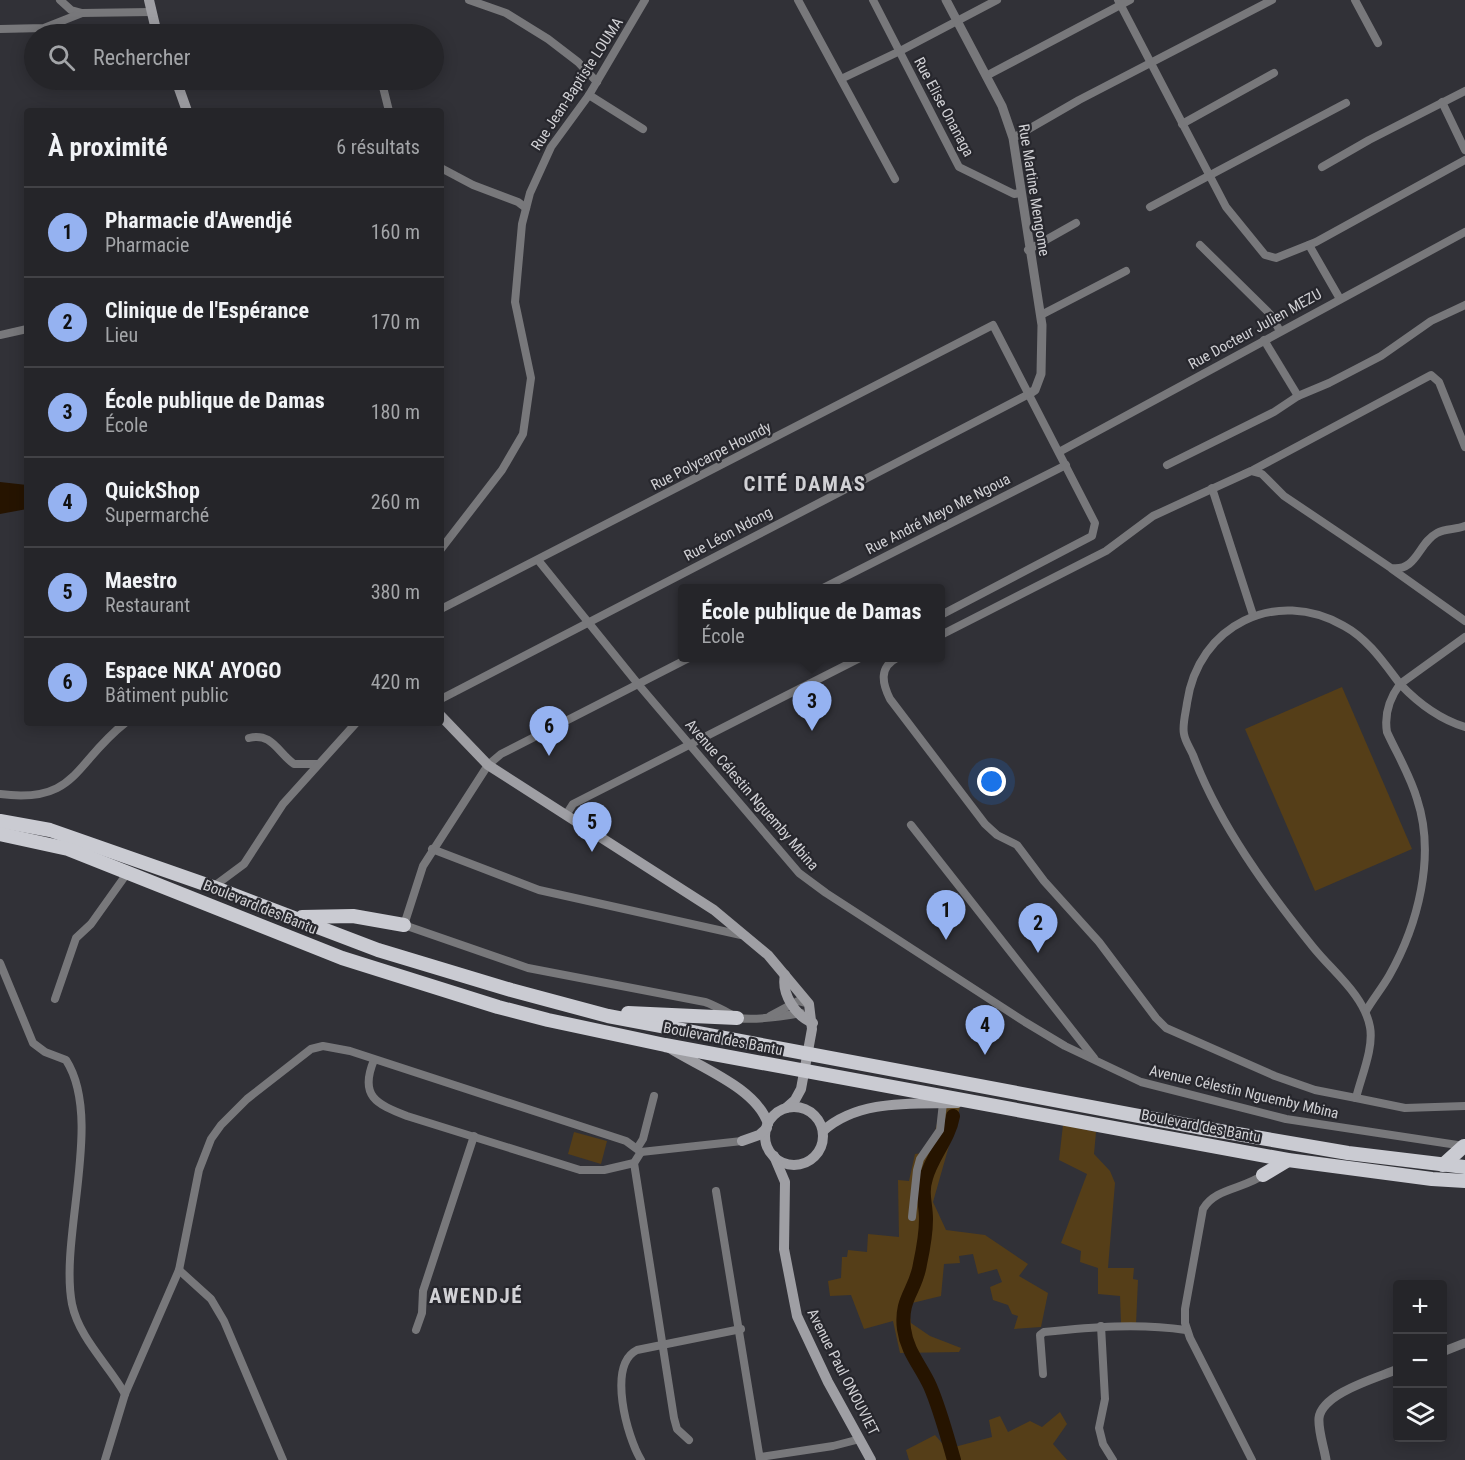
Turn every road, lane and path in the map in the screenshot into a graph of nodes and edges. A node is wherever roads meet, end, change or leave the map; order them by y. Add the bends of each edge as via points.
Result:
1 (60, 0) edge
2 (149, 0) edge
3 (469, 0) edge
4 (645, 0) edge
5 (798, 0) edge
6 (873, 0) edge
7 (946, 0) edge
8 (997, 0) edge
9 (1130, 0) edge
10 (1272, 0) edge
11 (1355, 0) edge
12 (1119, 3) edge
13 (151, 12) junction
14 (82, 13) junction
15 (957, 21) junction
16 (54, 24) edge
17 (154, 24) edge
18 (24, 28) edge
19 (0, 29) edge
20 (1378, 43) dead end
21 (900, 51) junction
22 (1151, 64) junction
23 (1274, 73) dead end
24 (987, 76) junction
25 (840, 79) junction
26 (597, 82) junction
27 (180, 90) edge
28 (384, 90) edge
29 (1465, 91) edge
30 (589, 95) junction
31 (1442, 102) junction
32 (1346, 103) dead end
33 (186, 108) edge
34 (387, 108) edge
35 (1182, 124) junction
36 (643, 129) dead end
37 (1013, 138) junction
38 (1465, 150) edge
39 (1465, 160) edge
40 (1322, 167) dead end
41 (444, 170) edge
42 (1210, 177) junction
43 (895, 179) dead end
44 (1020, 194) junction
45 (1150, 207) dead end
46 (526, 208) junction
47 (1076, 223) dead end
48 (1465, 232) edge
49 (1200, 245) dead end
50 (1309, 245) junction
51 (1028, 250) junction
52 (1126, 271) dead end
53 (1340, 299) junction
54 (1463, 306) edge
55 (1041, 315) junction
56 (1465, 316) edge
57 (24, 330) edge
58 (1280, 331) junction
59 (0, 335) edge
60 (1264, 340) junction
61 (1029, 394) junction
62 (1298, 396) junction
63 (1465, 447) edge
64 (1059, 452) junction
65 (1066, 465) junction
66 (1167, 465) dead end
67 (1251, 471) junction
68 (1212, 488) junction
69 (1465, 526) edge
70 (444, 545) edge
71 (538, 560) junction
72 (1391, 568) junction
73 (831, 584) edge
74 (444, 607) edge
75 (945, 613) edge
76 (1253, 615) junction
77 (588, 621) junction
78 (1465, 621) edge
79 (945, 633) edge
80 (1465, 637) edge
81 (680, 662) edge
82 (850, 662) edge
83 (891, 662) edge
84 (638, 684) junction
85 (1400, 684) junction
86 (444, 697) edge
87 (444, 719) edge
88 (122, 726) edge
89 (353, 726) edge
90 (1465, 727) edge
91 (249, 738) dead end
92 (690, 745) junction
93 (318, 764) junction
94 (488, 765) junction
95 (0, 794) edge
96 (566, 815) junction
97 (0, 821) edge
98 (911, 825) dead end
99 (0, 834) edge
100 (432, 849) junction
101 (128, 872) junction
102 (213, 887) junction
103 (297, 917) junction
104 (404, 925) junction
105 (748, 936) junction
106 (0, 963) edge
107 (785, 975) junction
108 (55, 999) dead end
109 (705, 1002) junction
110 (810, 1006) junction
111 (794, 1009) junction
112 (1366, 1011) junction
113 (608, 1016) junction
114 (706, 1016) junction
115 (737, 1018) junction
116 (812, 1026) junction
117 (1074, 1031) junction
118 (665, 1045) junction
119 (1065, 1046) junction
120 (374, 1060) junction
121 (1098, 1062) junction
122 (802, 1083) junction
123 (654, 1096) dead end
124 (1356, 1098) junction
125 (943, 1103) junction
126 (982, 1103) junction
127 (1465, 1106) edge
128 (786, 1108) junction
129 (813, 1113) junction
130 (768, 1126) junction
131 (823, 1131) junction
132 (474, 1136) junction
133 (742, 1141) junction
134 (1465, 1147) edge
135 (639, 1150) junction
136 (771, 1152) junction
137 (1259, 1154) junction
138 (1288, 1160) junction
139 (634, 1163) junction
140 (804, 1163) junction
141 (1443, 1165) junction
142 (1465, 1167) edge
143 (1263, 1175) junction
144 (1458, 1181) edge
145 (1465, 1187) edge
146 (786, 1189) junction
147 (716, 1191) dead end
148 (912, 1217) dead end
149 (179, 1270) junction
150 (1101, 1326) junction
151 (741, 1329) junction
152 (416, 1330) dead end
153 (1186, 1330) junction
154 (1465, 1343) edge
155 (663, 1345) junction
156 (1447, 1350) edge
157 (1393, 1372) edge
158 (1043, 1374) dead end
159 (125, 1394) junction
160 (860, 1439) junction
161 (689, 1440) dead end
162 (760, 1458) edge
163 (105, 1460) edge
164 (283, 1460) edge
165 (641, 1460) edge
166 (871, 1460) edge
167 (1113, 1460) edge
168 (1252, 1460) edge
169 (1326, 1460) edge

1 - 14 street via 71,10
2 - 13 main road
3 - 26 street via 506,13 548,39 579,62
4 - 26 street, Rue Jean-Baptiste LOUMA
5 - 25 street
6 - 21 street, Rue Elise Onanaga
7 - 15 street, Rue Martine Mengome
8 - 15 street
9 - 12 street
10 - 22 street
11 - 20 street
12 - 22 street
12 - 24 street
13 - 14 street
13 - 17 main road
14 - 16 street
15 - 21 street
15 - 24 street, Rue Martine Mengome
18 - 19 street
21 - 25 street
21 - 44 street, Rue Elise Onanaga via 959,167
22 - 35 street
22 - 37 street
23 - 35 street
24 - 37 street, Rue Martine Mengome via 1008,118
25 - 43 street
26 - 30 street, Rue Jean-Baptiste LOUMA
27 - 33 main road
28 - 34 street
29 - 31 street
30 - 36 street
30 - 46 street, Rue Jean-Baptiste LOUMA via 551,147
31 - 38 street
31 - 40 street
32 - 42 street
35 - 42 street
37 - 44 street, Rue Martine Mengome
39 - 50 street
41 - 46 street
42 - 45 street
42 - 50 street via 1226,207 1265,255 1275,258
44 - 51 street, Rue Martine Mengome
46 - 70 street, Rue Jean-Baptiste LOUMA via 515,302 531,378 523,434 502,470
47 - 51 street
48 - 53 street, Rue Docteur Julien MEZU
49 - 58 street via 1270,314
50 - 53 street
51 - 55 street, Rue Martine Mengome
52 - 55 street
53 - 58 street, Rue Docteur Julien MEZU
54 - 56 street
54 - 62 street via 1431,321 1381,356
55 - 61 street, Rue Martine Mengome via 1041,374 1035,390
57 - 59 street
58 - 60 street, Rue Docteur Julien MEZU
60 - 62 street
60 - 64 street, Rue Docteur Julien MEZU
61 - 64 street
61 - 71 street, Rue Polycarpe Houndy via 993,325
61 - 77 street, Rue Léon Ndong
62 - 66 street
63 - 67 street via 1439,382 1431,375
64 - 65 street
65 - 73 street, Rue André Meyo Me Ngoua
65 - 75 street via 1095,523 1092,536
67 - 68 street
67 - 72 street via 1262,474 1284,496
68 - 76 street
68 - 79 street via 1154,516 1106,551
69 - 72 street via 1437,533 1412,563
71 - 74 street, Rue Polycarpe Houndy
71 - 77 street, Avenue Célestin Nguemby Mbina
72 - 78 street
76 - 85 street via 1292,611 1316,614 1344,625 1374,651
76 - 112 street via 1219,636 1195,670 1184,733 1214,801 1254,866
77 - 84 street, Avenue Célestin Nguemby Mbina
77 - 86 street, Rue Léon Ndong
80 - 85 street
81 - 84 street
82 - 92 street
83 - 124 street via 883,675 890,699 985,824 1017,845 1099,942 1156,1018 1179,1036 1275,1077
84 - 92 street, Avenue Célestin Nguemby Mbina
84 - 94 street via 501,754
85 - 90 street via 1434,714
85 - 112 street via 1385,719 1418,801 1425,838 1422,882 1396,961
87 - 94 main road
88 - 95 street via 65,785 36,795
89 - 93 street
91 - 93 street via 269,739 294,765
92 - 96 street via 573,804
92 - 119 street, Avenue Célestin Nguemby Mbina via 807,879 988,1000
93 - 102 street via 283,804 244,864
94 - 96 main road
94 - 100 street
96 - 105 main road
97 - 102 highway, Boulevard des Bantu via 50,830
98 - 117 street
99 - 101 highway, Boulevard des Bantu via 49,843
100 - 104 street
100 - 105 street via 540,890
101 - 108 street via 91,924 76,938
101 - 118 highway, Boulevard des Bantu via 342,958 429,987 548,1020
102 - 103 highway, Boulevard des Bantu
103 - 104 highway via 353,916
103 - 113 highway, Boulevard des Bantu via 378,950
104 - 109 street via 528,968
105 - 107 main road
106 - 159 street via 33,1043 66,1060 74,1076 80,1144 70,1282 72,1302 84,1333
107 - 110 main road
107 - 111 main road via 783,983
109 - 114 street
109 - 115 street
110 - 111 street via 800,1000
110 - 116 main road
111 - 115 street via 770,1016
111 - 116 main road
112 - 124 street via 1371,1039
113 - 114 highway
113 - 141 highway, Boulevard des Bantu via 1208,1129
114 - 115 highway
116 - 122 main road
117 - 119 street via 1071,1042
117 - 121 street
118 - 126 highway, Boulevard des Bantu
118 - 130 main road via 745,1092 762,1108
119 - 121 street, Avenue Célestin Nguemby Mbina
120 - 132 street via 368,1084 373,1099 380,1105
120 - 135 street
120 - 149 street via 334,1047 311,1050 247,1099 221,1125 199,1170
121 - 134 street, Avenue Célestin Nguemby Mbina via 1153,1086 1286,1119
122 - 128 main road via 795,1100
122 - 129 main road via 806,1104
123 - 135 street
124 - 127 street via 1405,1108
125 - 126 main road
125 - 131 main road via 868,1109 842,1117
125 - 148 street via 940,1130 917,1170
126 - 137 highway, Boulevard des Bantu
128 - 129 main road via 800,1107
128 - 130 main road
129 - 131 main road
130 - 133 main road via 759,1135
130 - 136 main road
131 - 140 main road via 821,1147
132 - 139 street via 580,1170 604,1170
132 - 152 street via 423,1292
133 - 135 street
133 - 136 main road
134 - 141 highway
135 - 139 street
136 - 140 main road via 788,1164
136 - 146 main road via 784,1175
137 - 138 highway, Boulevard des Bantu
137 - 143 highway via 1265,1164
138 - 143 highway
138 - 144 highway, Boulevard des Bantu
139 - 155 street
140 - 146 main road
141 - 142 highway, Boulevard des Bantu
143 - 153 street via 1214,1196 1203,1209 1185,1310
144 - 145 highway, Boulevard des Bantu
146 - 160 main road, Avenue Paul ONOUVIET via 784,1249 797,1316
147 - 151 street
149 - 159 street
149 - 164 street via 211,1299 224,1321
150 - 153 street via 1150,1325
150 - 158 street via 1041,1333
150 - 167 street via 1105,1399 1099,1428
151 - 155 street
151 - 162 street
153 - 168 street
154 - 156 street
155 - 161 street via 677,1429
155 - 165 street via 632,1353 622,1369 625,1411
157 - 169 street via 1337,1395 1326,1404 1319,1419
159 - 163 street
160 - 162 street
160 - 166 main road, Avenue Paul ONOUVIET

